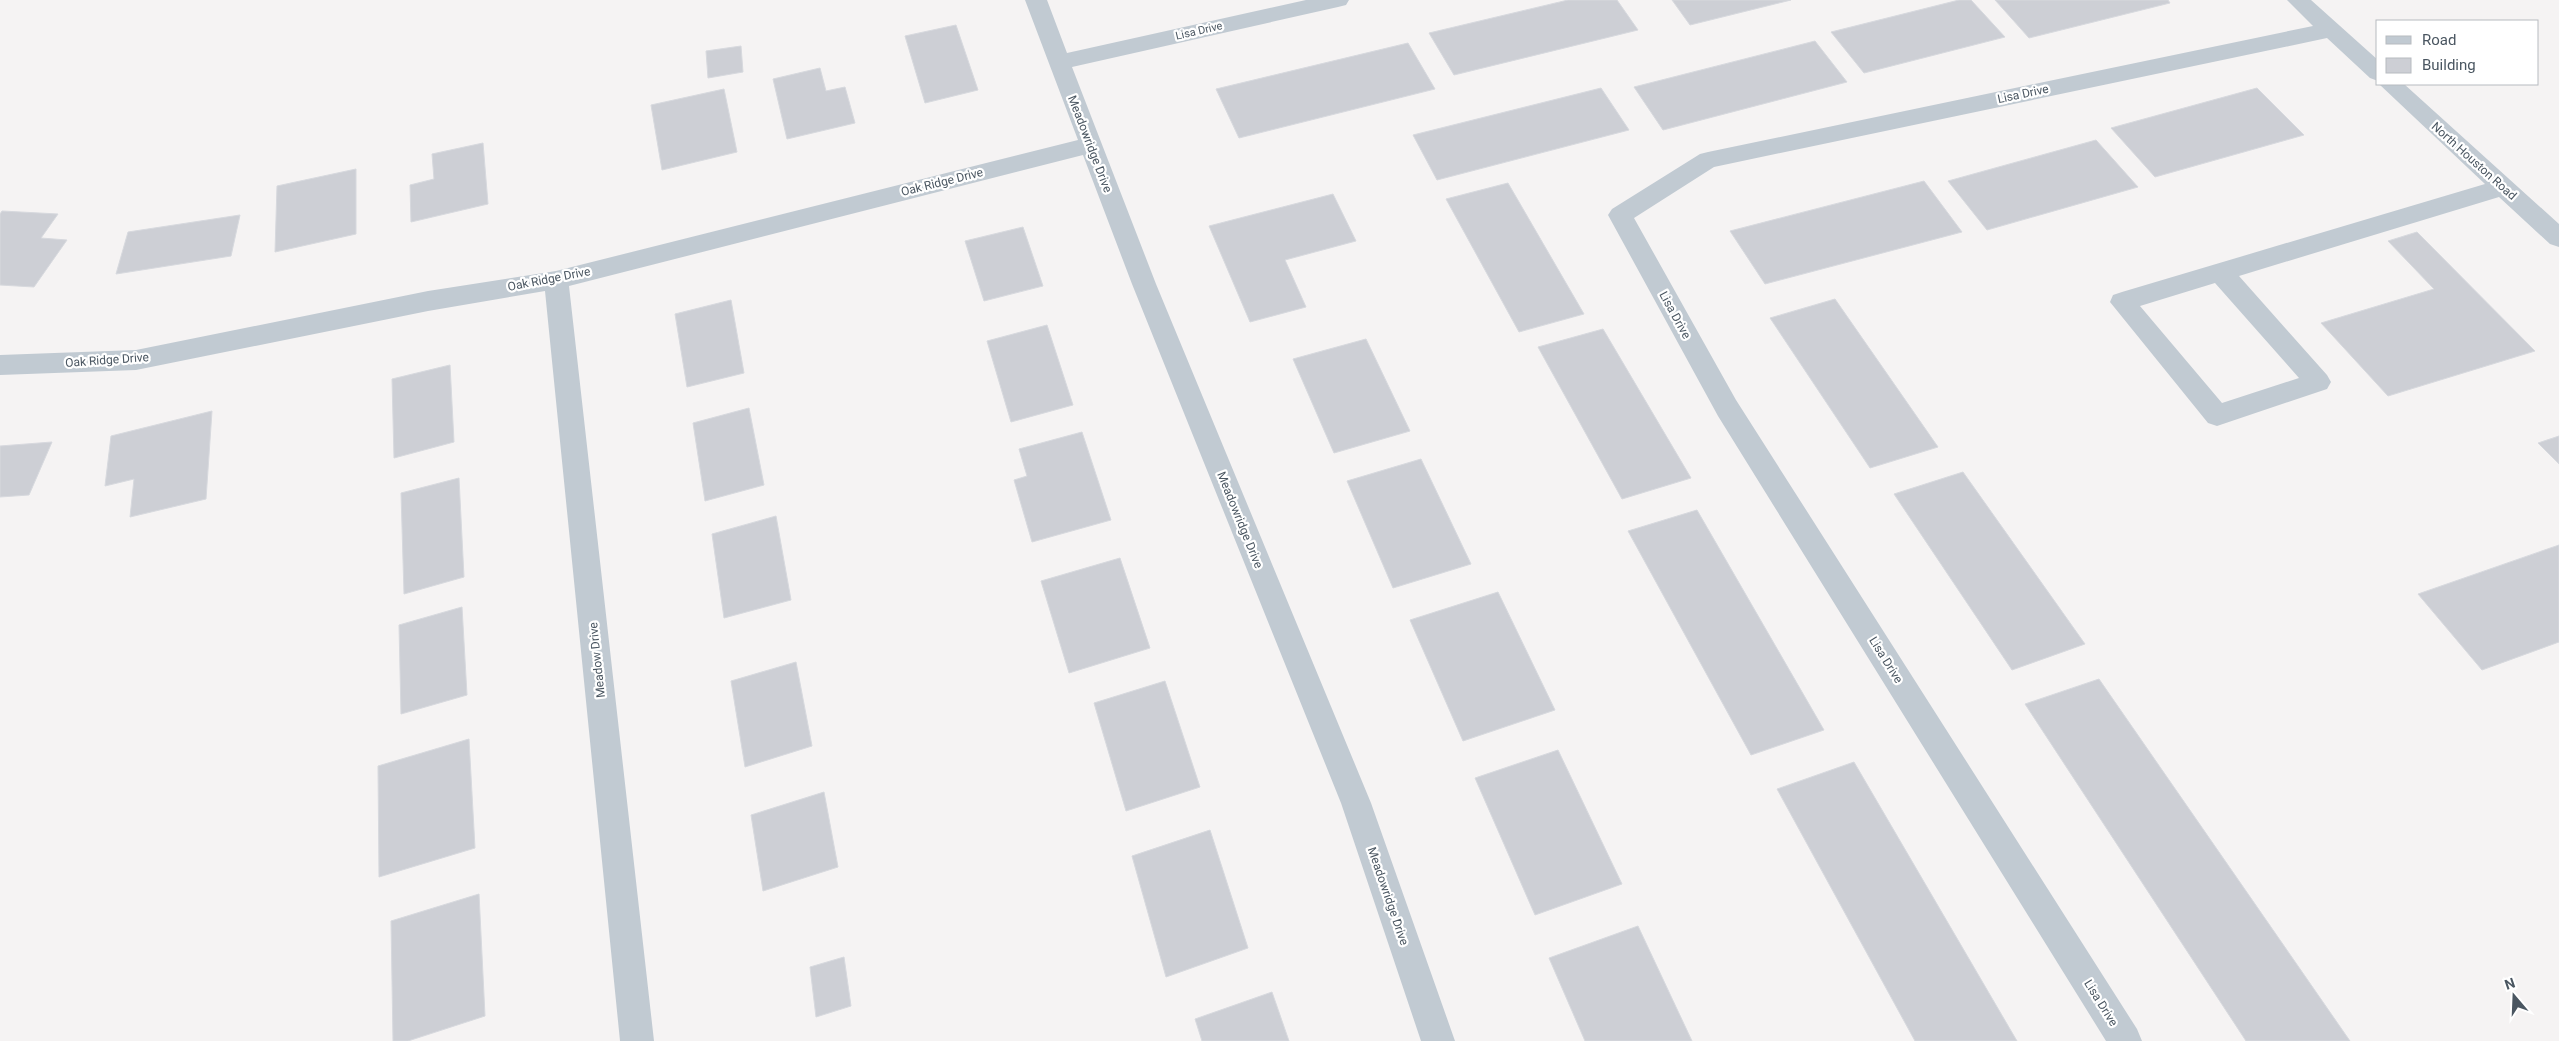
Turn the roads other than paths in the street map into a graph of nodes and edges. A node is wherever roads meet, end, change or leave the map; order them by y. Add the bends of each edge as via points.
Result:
1 (1036, 0) edge
2 (1338, 0) edge
3 (2298, 0) edge
4 (2331, 30) junction
5 (1059, 62) junction
6 (2376, 70) edge
7 (2391, 85) edge
8 (1089, 145) junction
9 (2503, 187) junction
10 (2559, 238) edge
11 (2221, 273) junction
12 (556, 280) junction
13 (0, 365) edge
14 (637, 1041) edge
15 (1438, 1041) edge
16 (2125, 1041) edge

1 - 5 street, Meadowridge Drive
2 - 5 street, Lisa Drive
3 - 4 street
4 - 6 street
4 - 16 street, Lisa Drive via 1708,160 1620,215 1727,408
5 - 8 street, Meadowridge Drive
7 - 9 street, North Houston Road
8 - 12 street, Oak Ridge Drive
8 - 15 street, Meadowridge Drive via 1356,803
9 - 10 street, North Houston Road
9 - 11 street
11 - 11 street via 2122,302 2217,415 2318,382
12 - 13 street, Oak Ridge Drive via 428,301 136,360
12 - 14 street, Meadow Drive

